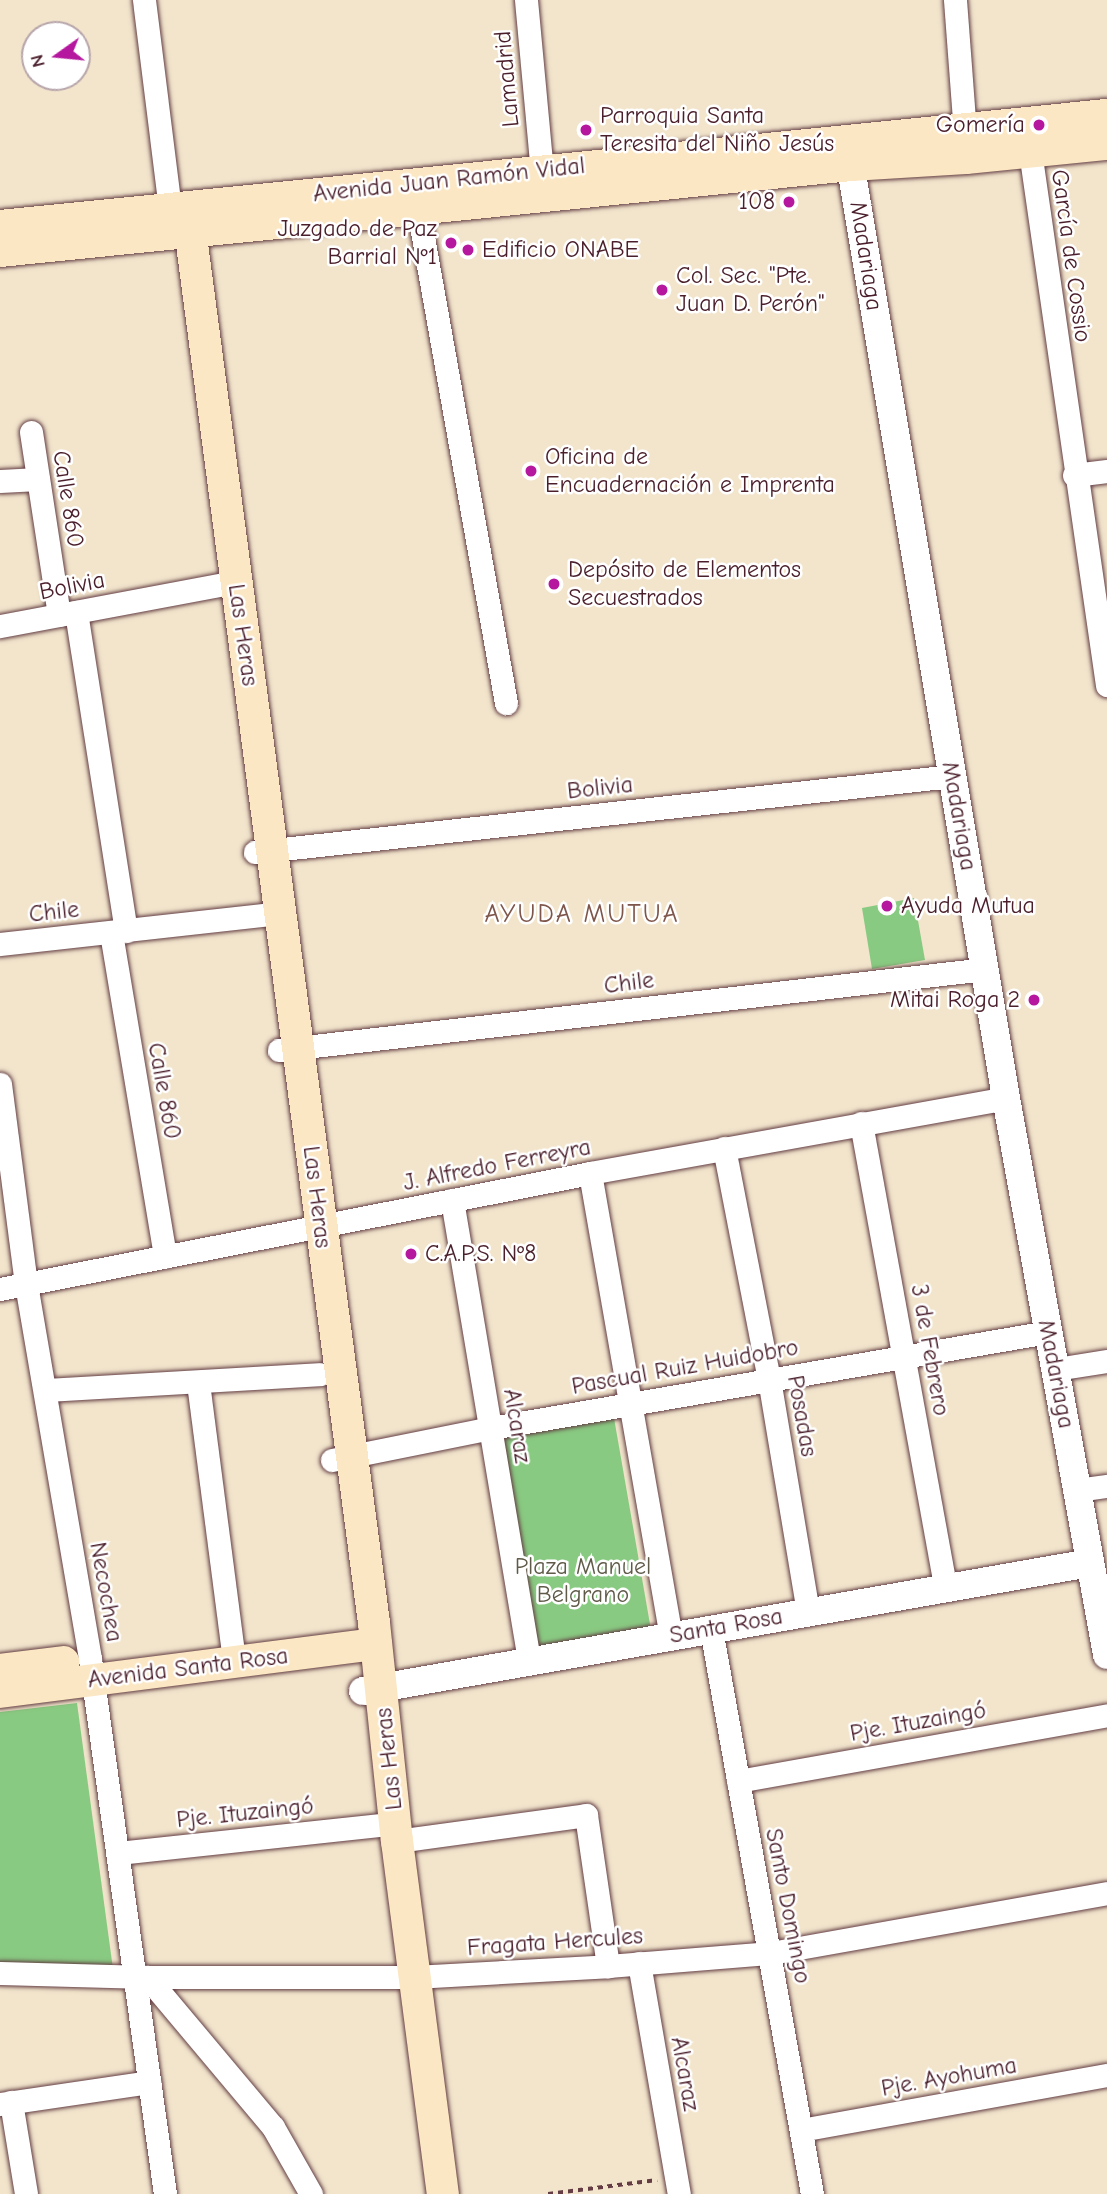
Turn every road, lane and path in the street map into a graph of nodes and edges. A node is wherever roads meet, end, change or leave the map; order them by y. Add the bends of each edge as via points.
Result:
1 (144, 0) edge
2 (526, 0) edge
3 (955, 0) edge
4 (1107, 115) edge
5 (1028, 138) junction
6 (966, 144) junction
7 (1107, 144) edge
8 (848, 153) junction
9 (543, 183) junction
10 (418, 209) junction
11 (178, 223) junction
12 (0, 226) edge
13 (0, 250) edge
14 (31, 432) dead end
15 (1107, 471) edge
16 (1074, 475) junction
17 (38, 479) junction
18 (0, 481) edge
19 (227, 584) junction
20 (67, 613) junction
21 (0, 626) edge
22 (1107, 685) edge
23 (506, 703) dead end
24 (952, 776) junction
25 (264, 851) junction
26 (271, 914) junction
27 (118, 932) junction
28 (0, 944) edge
29 (985, 969) junction
30 (288, 1049) junction
31 (0, 1084) edge
32 (1006, 1098) junction
33 (861, 1123) junction
34 (724, 1148) junction
35 (590, 1173) junction
36 (452, 1200) junction
37 (312, 1229) junction
38 (165, 1257) junction
39 (26, 1284) junction
40 (0, 1289) edge
41 (1048, 1332) junction
42 (904, 1356) junction
43 (1107, 1361) edge
44 (1056, 1369) junction
45 (320, 1374) junction
46 (769, 1379) junction
47 (198, 1383) junction
48 (45, 1390) junction
49 (631, 1404) junction
50 (491, 1428) junction
51 (341, 1459) junction
52 (1107, 1486) edge
53 (1077, 1490) junction
54 (1090, 1563) junction
55 (945, 1587) junction
56 (808, 1612) junction
57 (711, 1629) junction
58 (366, 1635) junction
59 (671, 1636) junction
60 (1106, 1641) edge
61 (233, 1652) junction
62 (529, 1662) junction
63 (92, 1669) junction
64 (0, 1670) edge
65 (373, 1689) junction
66 (0, 1692) edge
67 (1107, 1715) edge
68 (738, 1781) junction
69 (388, 1833) junction
70 (118, 1853) junction
71 (1107, 1893) edge
72 (771, 1953) junction
73 (639, 1963) junction
74 (608, 1966) junction
75 (0, 1973) edge
76 (141, 1977) junction
77 (406, 1977) junction
78 (1107, 2075) edge
79 (149, 2082) junction
80 (6, 2103) edge
81 (801, 2130) junction
82 (678, 2186) edge
83 (26, 2194) edge
84 (165, 2194) edge
85 (311, 2194) edge
86 (429, 2194) edge
87 (443, 2194) edge
88 (548, 2194) edge
89 (812, 2194) edge

1 - 11 street, Las Heras
2 - 9 street, Lamadrid
3 - 6 street
4 - 5 main road, Avenida Juan Ramón Vidal
5 - 6 main road, Avenida Juan Ramón Vidal
5 - 7 main road, Avenida Juan Ramón Vidal
5 - 16 street, García de Cossio
6 - 8 main road, Avenida Juan Ramón Vidal
8 - 9 main road, Avenida Juan Ramón Vidal
8 - 24 street, Madariaga
9 - 10 main road, Avenida Juan Ramón Vidal
9 - 11 main road, Avenida Juan Ramón Vidal
10 - 11 main road, Avenida Juan Ramón Vidal
10 - 23 street
11 - 12 main road, Avenida Juan Ramón Vidal
11 - 13 main road, Avenida Juan Ramón Vidal
11 - 19 main road, Las Heras
14 - 17 street, Calle 860
15 - 16 street
16 - 22 street, García de Cossio
17 - 18 street
17 - 20 street, Calle 860
19 - 20 street, Bolivia
19 - 25 main road, Las Heras
20 - 21 street, Bolivia
20 - 27 street, Calle 860
24 - 25 street, Bolivia
24 - 29 street, Madariaga
25 - 26 main road, Las Heras
26 - 27 street, Chile
26 - 30 main road, Las Heras
27 - 28 street, Chile
27 - 38 street, Calle 860
29 - 30 street, Chile
29 - 32 street, Madariaga
30 - 37 main road, Las Heras
31 - 39 street, Necochea
32 - 33 street, J. Alfredo Ferreyra
32 - 41 street, Madariaga
33 - 34 street, J. Alfredo Ferreyra
33 - 42 street, 3 de Febrero
34 - 35 street, J. Alfredo Ferreyra
34 - 46 street, Posadas
35 - 36 street, J. Alfredo Ferreyra
35 - 49 street
36 - 37 street, J. Alfredo Ferreyra
36 - 50 street, Alcaraz
37 - 38 street, J. Alfredo Ferreyra
37 - 45 main road, Las Heras
37 - 51 main road, Las Heras
38 - 39 street, J. Alfredo Ferreyra
39 - 40 street, J. Alfredo Ferreyra
39 - 48 street, Necochea
41 - 42 street, Pascual Ruiz Huidobro
41 - 44 street, Madariaga
42 - 46 street, Pascual Ruiz Huidobro
42 - 55 street, 3 de Febrero
43 - 44 street
44 - 53 street, Madariaga
45 - 47 street
45 - 51 main road, Las Heras
46 - 49 street, Pascual Ruiz Huidobro
46 - 56 street, Posadas
47 - 48 street
47 - 61 street
48 - 63 street, Necochea
49 - 50 street, Pascual Ruiz Huidobro
49 - 59 street
50 - 51 street, Pascual Ruiz Huidobro
50 - 62 street, Alcaraz
51 - 58 main road, Las Heras
52 - 53 street
53 - 54 street, Madariaga
54 - 55 street, Santa Rosa
54 - 60 street, Madariaga
55 - 56 street, Santa Rosa
56 - 57 street, Santa Rosa
57 - 59 street, Santa Rosa
57 - 68 street, Santo Domingo
58 - 61 main road, Avenida Santa Rosa
58 - 65 main road, Las Heras
59 - 62 street, Santa Rosa
61 - 63 main road, Avenida Santa Rosa
62 - 65 street, Santa Rosa
63 - 64 main road, Avenida Santa Rosa
63 - 66 main road, Avenida Santa Rosa
63 - 70 street, Necochea
65 - 69 main road, Las Heras
67 - 68 street, Pje. Ituzaingó
68 - 72 street, Santo Domingo
69 - 70 street, Pje. Ituzaingó
69 - 74 street, Pje. Ituzaingó via 586,1815
69 - 77 main road, Las Heras
70 - 76 street, Necochea
71 - 72 street, Fragata Hercules
72 - 73 street, Fragata Hercules
72 - 81 street, Santo Domingo
73 - 74 street, Fragata Hercules
73 - 82 street, Alcaraz
74 - 77 street, Fragata Hercules
75 - 76 street, Fragata Hercules
76 - 77 street, Fragata Hercules
76 - 79 street, Necochea
76 - 85 street via 273,2127
77 - 86 main road, Las Heras
77 - 87 main road, Las Heras
78 - 81 street, Pje. Ayohuma
79 - 80 street
79 - 84 street, Necochea
80 - 83 street
81 - 89 street, Santo Domingo
82 - 88 path

